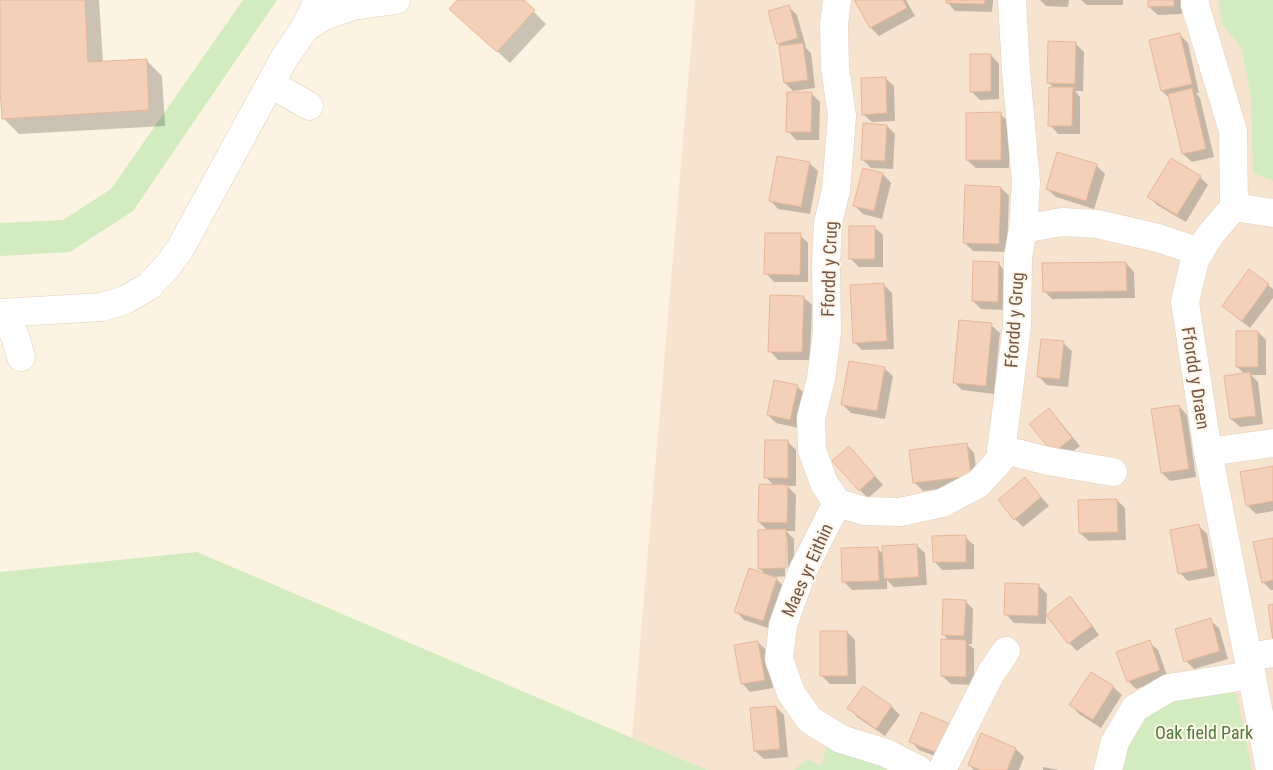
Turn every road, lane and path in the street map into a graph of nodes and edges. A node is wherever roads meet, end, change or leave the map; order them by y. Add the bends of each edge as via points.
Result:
1 (318, 0) edge
2 (396, 0) edge
3 (838, 0) edge
4 (1012, 0) edge
5 (1195, 0) edge
6 (305, 28) junction
7 (271, 84) junction
8 (309, 106) dead end
9 (1234, 207) junction
10 (1273, 213) edge
11 (1023, 229) junction
12 (1200, 252) junction
13 (0, 314) edge
14 (21, 358) dead end
15 (1273, 443) edge
16 (1001, 449) junction
17 (1208, 452) junction
18 (1112, 472) dead end
19 (837, 503) junction
20 (1006, 651) dead end
21 (1258, 662) edge
22 (919, 770) edge
23 (942, 770) edge
24 (1108, 770) edge
25 (1270, 770) edge

1 - 6 street
2 - 6 street via 353,6 324,16
3 - 19 street, Ffordd y Crug via 834,25 835,67 842,116 836,190 828,223 826,332 821,379 811,418 812,450 824,482
4 - 11 street, Ffordd y Grug via 1026,182
5 - 9 street via 1233,131
6 - 7 street
7 - 8 street
7 - 13 street via 180,249 149,286 125,300 102,307
9 - 10 street
9 - 12 street, Ffordd y Draen
11 - 12 street via 1062,222 1097,224
11 - 16 street, Ffordd y Grug via 1018,257 1017,326
12 - 17 street, Ffordd y Draen via 1195,259 1184,302
13 - 14 street via 9,324
15 - 17 street
16 - 18 street
16 - 19 street, Ffordd y Grug via 1000,460 978,484 942,502 900,512 865,511
17 - 21 street, Ffordd y Draen
19 - 22 street, Maes yr Eithin via 802,572 783,624 779,659 790,693 810,720 841,739 886,753
20 - 23 street via 991,673
21 - 24 street via 1169,688 1135,708 1115,742
21 - 25 street, Ffordd y Draen

